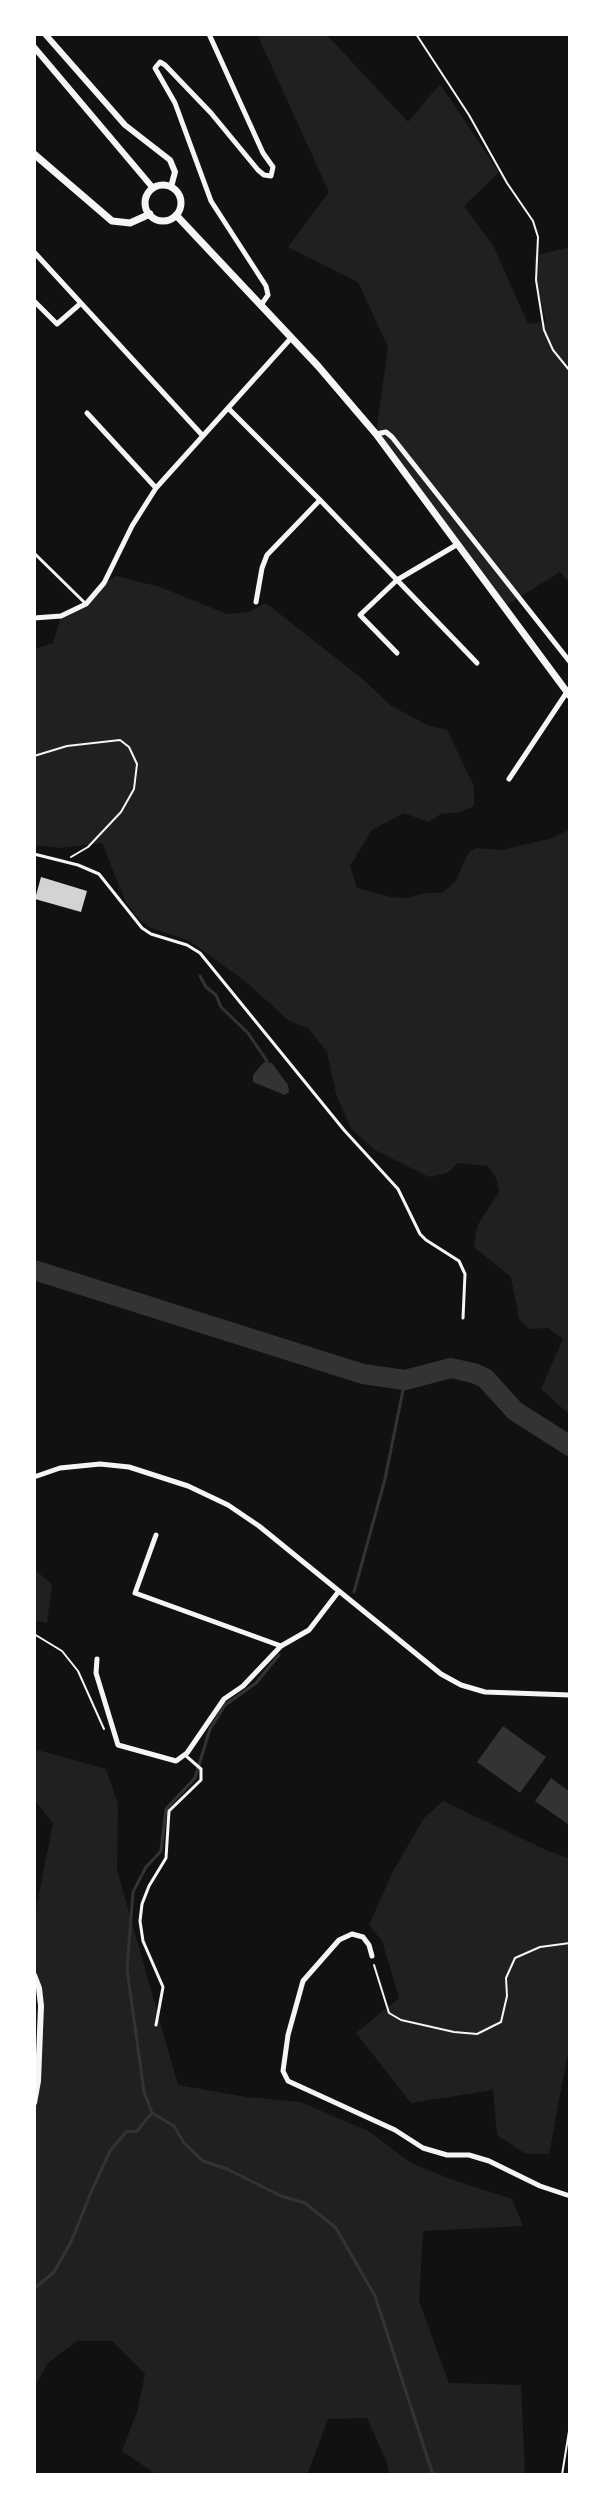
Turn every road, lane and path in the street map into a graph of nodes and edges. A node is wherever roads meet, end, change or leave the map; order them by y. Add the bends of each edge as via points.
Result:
1 (45, 34) edge
2 (209, 34) edge
3 (416, 34) edge
4 (34, 47) edge
5 (34, 154) edge
6 (171, 187) junction
7 (153, 188) junction
8 (150, 214) junction
9 (176, 215) junction
10 (34, 252) edge
11 (34, 301) edge
12 (80, 304) junction
13 (261, 305) junction
14 (292, 337) junction
15 (570, 371) edge
16 (229, 409) junction
17 (87, 413) dead end
18 (376, 434) junction
19 (203, 436) junction
20 (156, 488) junction
21 (320, 500) junction
22 (458, 544) junction
23 (34, 553) edge
24 (397, 580) junction
25 (256, 602) dead end
26 (86, 604) junction
27 (34, 618) edge
28 (397, 653) dead end
29 (570, 662) edge
30 (477, 663) dead end
31 (568, 694) edge
32 (34, 756) edge
33 (509, 779) dead end
34 (34, 854) edge
35 (59, 860) junction
36 (463, 1318) dead end
37 (34, 1477) edge
38 (156, 1535) dead end
39 (339, 1591) junction
40 (34, 1634) edge
41 (281, 1646) junction
42 (97, 1659) dead end
43 (570, 1695) edge
44 (118, 1745) junction
45 (185, 1755) junction
46 (570, 1943) edge
47 (372, 1956) joint
48 (34, 1975) edge
49 (156, 2025) dead end
50 (34, 2103) edge
51 (570, 2196) edge
52 (570, 2425) edge
53 (562, 2475) edge

1 - 6 street via 125,125 170,160 175,172
2 - 13 street via 273,167 271,176 258,170 165,65 160,62 155,68 175,103 216,211 266,286 268,295
3 - 15 path via 533,221 544,330
4 - 7 street
5 - 8 main road via 112,221 126,224
6 - 7 main road
6 - 9 main road via 181,200
7 - 8 main road via 146,199
8 - 9 main road via 166,220
9 - 13 main road
10 - 12 street
11 - 12 street via 57,324
12 - 19 street
13 - 14 main road
14 - 16 street
14 - 18 main road
16 - 19 street
16 - 21 street
17 - 20 street
18 - 22 main road
18 - 29 street via 392,437
19 - 20 street
20 - 26 street via 104,583
21 - 24 street
21 - 25 street via 267,555
22 - 24 street
22 - 31 main road
23 - 26 lane
24 - 28 street via 360,615
24 - 30 street
26 - 27 street via 61,616
31 - 33 street
32 - 35 path via 120,740 139,770 128,802 111,824 88,847
34 - 35 lane
35 - 36 lane via 99,874 142,928 187,945 205,959 398,1189 420,1234 459,1261 465,1274
37 - 39 street via 100,1464 142,1470 188,1486 244,1514
38 - 41 street via 135,1593
39 - 41 street via 309,1630
39 - 43 street via 461,1685 485,1692
40 - 44 path via 62,1651 78,1671 98,1718
41 - 45 street via 224,1699
42 - 44 street via 96,1673
44 - 45 street via 176,1761
45 - 49 lane via 201,1769 201,1780 169,1811 166,1858 142,1904 140,1921 163,1987
46 - 47 path via 540,1947 515,1958 506,1978 501,2022 477,2034 401,2020 389,2013
47 - 51 street via 363,1937 352,1934 339,1940 303,1981 288,2035 283,2071 288,2081 355,2109 423,2148 489,2161
48 - 50 street via 41,2006
52 - 53 path

